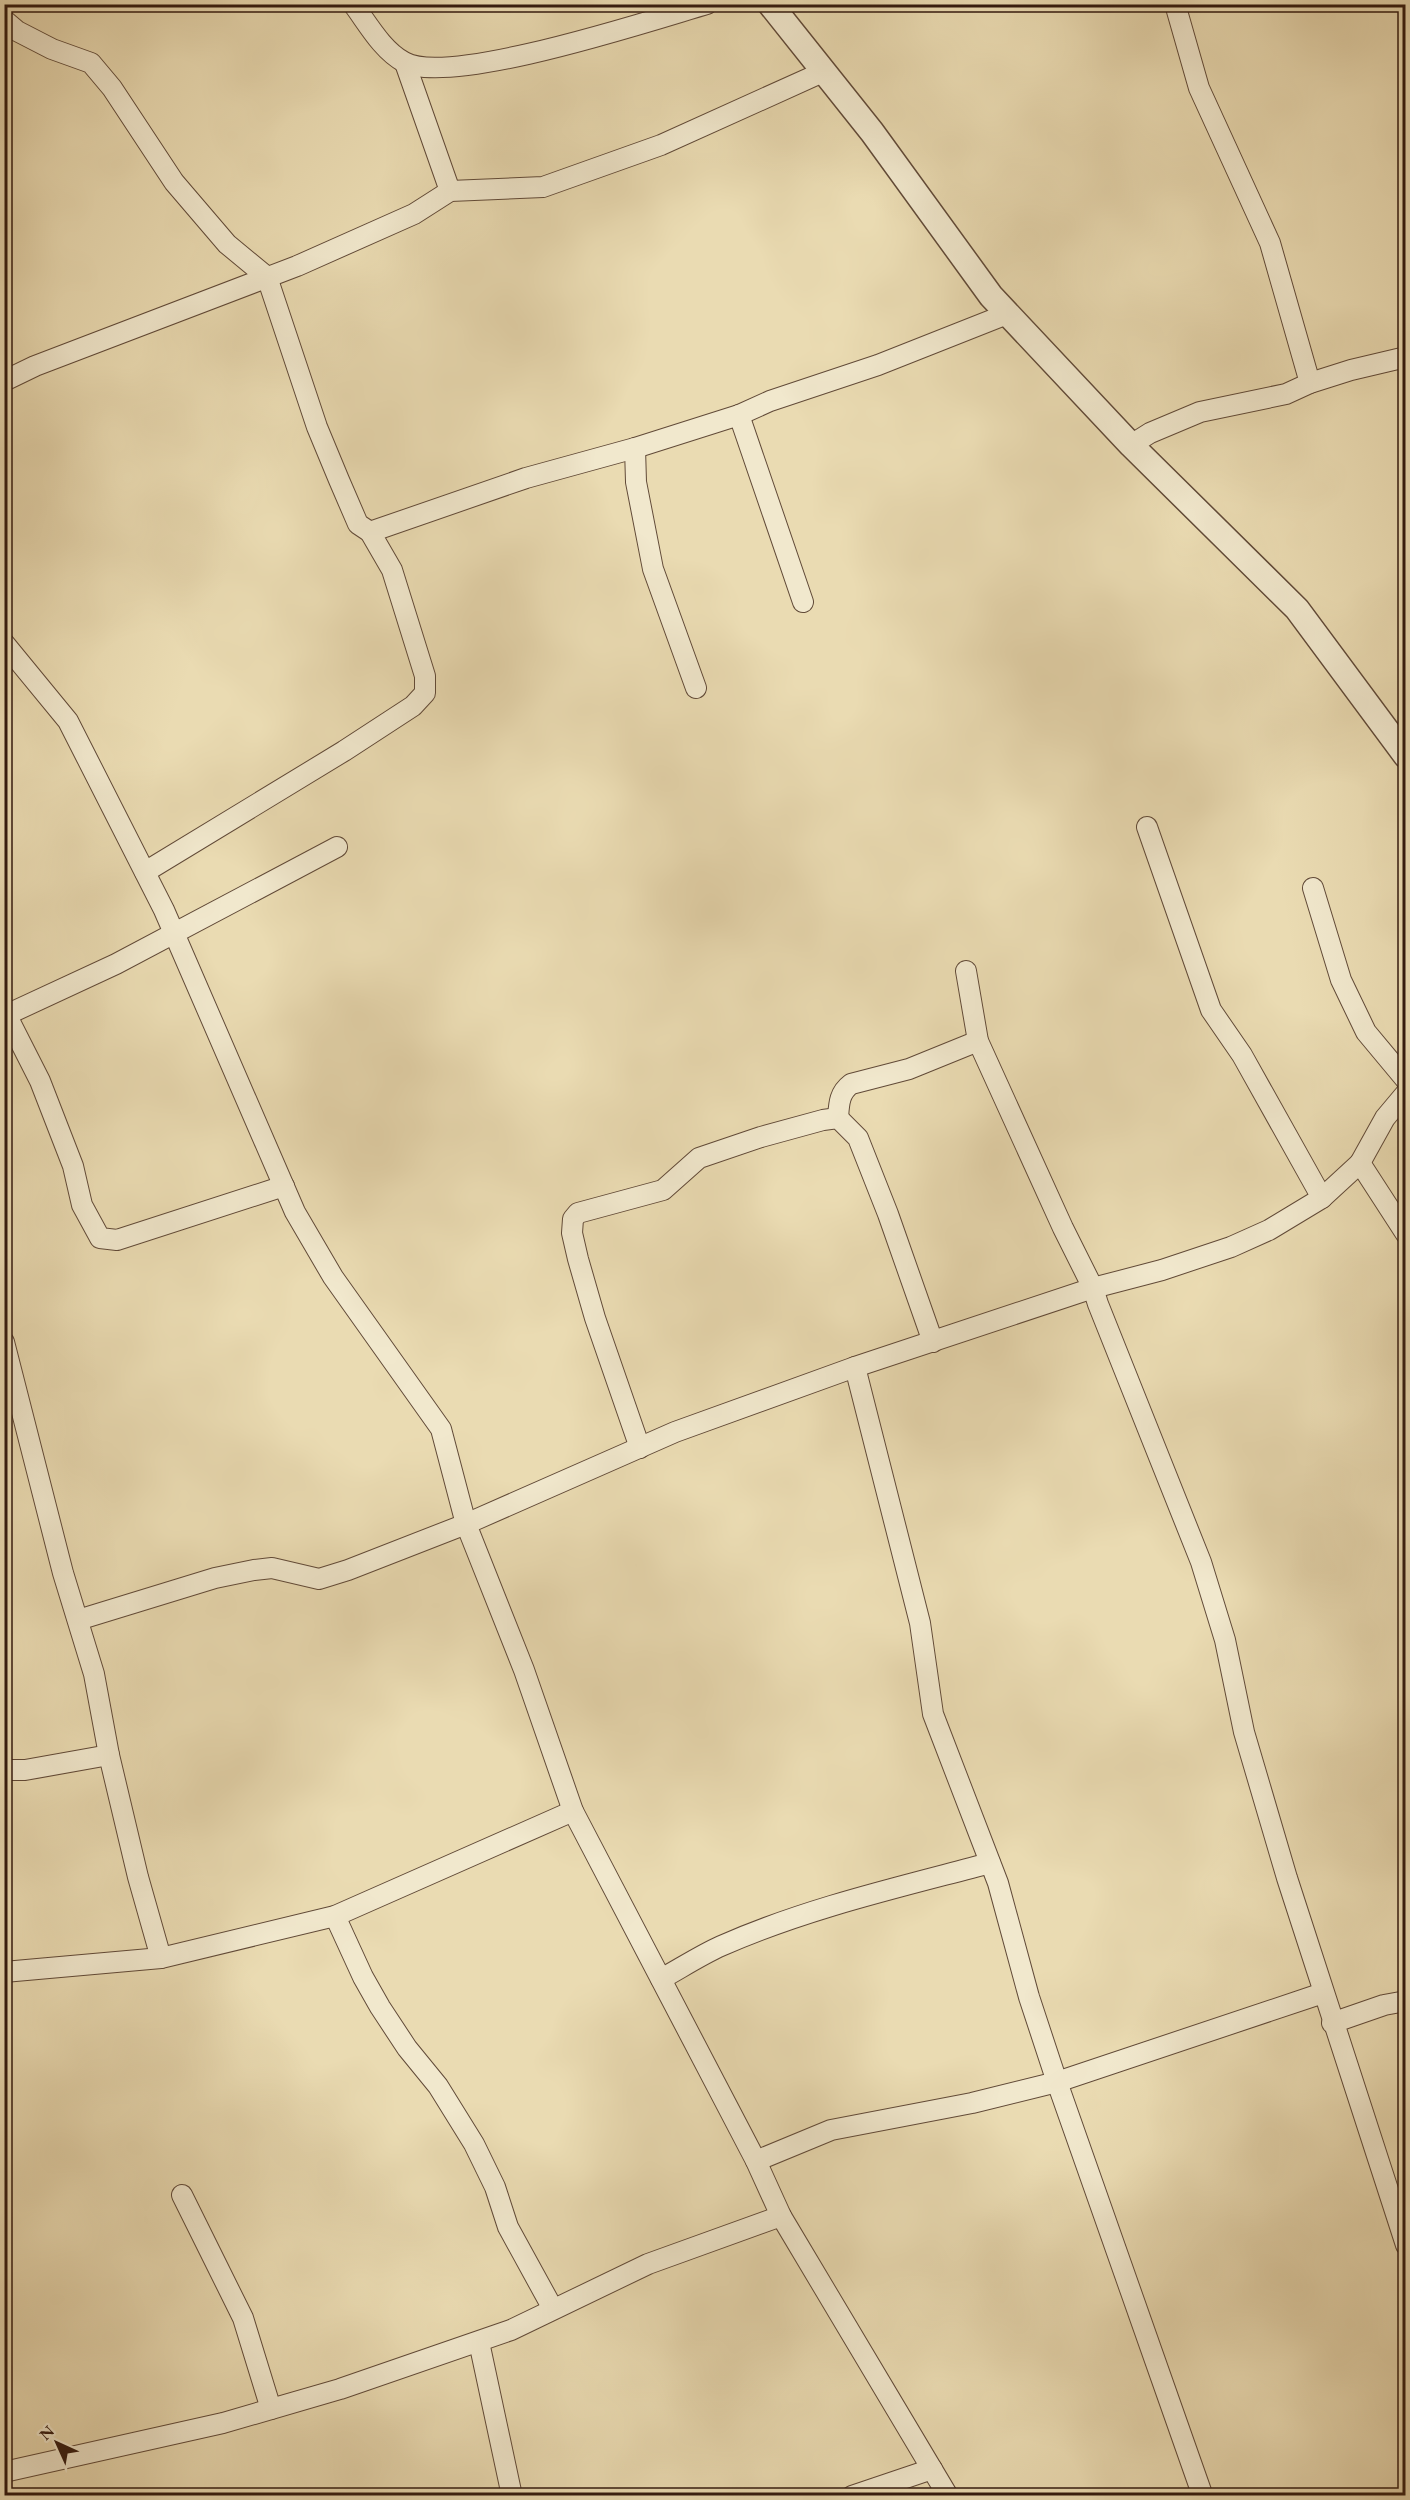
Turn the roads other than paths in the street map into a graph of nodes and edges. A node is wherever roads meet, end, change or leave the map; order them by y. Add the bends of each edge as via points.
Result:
1 (353, 4) edge
2 (707, 4) edge
3 (770, 4) edge
4 (1175, 4) edge
5 (4, 20) edge
6 (405, 63) junction
7 (825, 71) junction
8 (450, 191) junction
9 (267, 277) junction
10 (1007, 314) junction
11 (1406, 357) edge
12 (4, 381) edge
13 (1310, 383) junction
14 (739, 415) junction
15 (1131, 445) junction
16 (635, 448) junction
17 (370, 532) junction
18 (803, 602) dead end
19 (4, 643) edge
20 (696, 688) dead end
21 (1406, 756) edge
22 (1147, 826) dead end
23 (337, 847) dead end
24 (145, 872) junction
25 (1313, 888) dead end
26 (173, 932) junction
27 (966, 971) dead end
28 (6, 1016) edge
29 (978, 1041) junction
30 (1406, 1080) edge
31 (1406, 1094) edge
32 (838, 1118) junction
33 (1360, 1162) junction
34 (284, 1186) junction
35 (1322, 1198) junction
36 (1406, 1234) edge
37 (1093, 1288) junction
38 (4, 1342) edge
39 (933, 1342) junction
40 (855, 1367) junction
41 (640, 1448) junction
42 (466, 1524) junction
43 (78, 1620) junction
44 (109, 1755) junction
45 (4, 1770) edge
46 (573, 1811) junction
47 (990, 1863) junction
48 (335, 1916) junction
49 (161, 1958) junction
50 (4, 1972) edge
51 (661, 1979) junction
52 (1323, 1993) junction
53 (1406, 2001) edge
54 (1332, 2023) junction
55 (1057, 2082) junction
56 (756, 2161) junction
57 (182, 2194) dead end
58 (781, 2216) junction
59 (1406, 2245) edge
60 (553, 2309) junction
61 (479, 2342) junction
62 (271, 2409) junction
63 (932, 2469) junction
64 (4, 2472) edge
65 (1201, 2491) dead end
66 (512, 2496) edge
67 (852, 2496) edge
68 (948, 2496) edge

1 - 6 street via 386,48
2 - 6 street via 488,64 425,68
3 - 7 street
4 - 13 street via 1199,88 1270,243
5 - 9 street via 52,49 92,63 174,182 227,244
6 - 8 street
7 - 8 street via 661,145 543,187
7 - 10 street
8 - 9 street via 414,214
9 - 12 street
9 - 17 street via 317,427 358,524
10 - 14 street
10 - 15 street
11 - 13 street
13 - 15 street via 1286,394 1200,412
14 - 16 street
14 - 18 street
15 - 21 street via 1297,609
16 - 17 street via 526,478
16 - 20 street via 636,482 653,569
17 - 24 street via 392,570 424,676 425,693 413,706 344,751
19 - 24 street via 68,721
22 - 35 street via 1211,1010 1242,1055
23 - 26 street
24 - 26 street
25 - 30 street via 1341,981 1366,1032
26 - 28 street
26 - 34 street
27 - 29 street
28 - 34 street via 40,1081 73,1166 82,1205 100,1238 117,1240
29 - 32 street via 909,1069 851,1084 839,1101
29 - 37 street
31 - 33 street via 1385,1118
32 - 39 street via 858,1138
32 - 41 street via 761,1137 699,1158 663,1190 578,1213 573,1219 572,1233 581,1269
33 - 35 street
33 - 36 street
34 - 42 street via 333,1277 441,1429
35 - 37 street via 1269,1230 1231,1247
37 - 39 street
37 - 52 street via 1201,1562 1225,1640 1244,1732
38 - 43 street
39 - 40 street
40 - 41 street
40 - 47 street via 920,1623 933,1714
41 - 42 street
42 - 43 street via 319,1579 272,1568 254,1570
42 - 46 street via 524,1670
43 - 44 street via 94,1674
44 - 45 street
44 - 49 street
46 - 48 street
46 - 51 street
47 - 51 street via 755,1932
47 - 55 street
48 - 49 street
48 - 60 street via 380,2007 438,2086 474,2144 495,2187 508,2227
49 - 50 street
51 - 56 street
52 - 54 street
52 - 55 street
53 - 54 street
54 - 59 street
55 - 56 street via 831,2130
55 - 65 street
56 - 58 street
57 - 62 street via 243,2318
58 - 60 street via 658,2261
58 - 63 street
60 - 61 street
61 - 62 street
61 - 66 street
62 - 64 street
63 - 67 street
63 - 68 street

